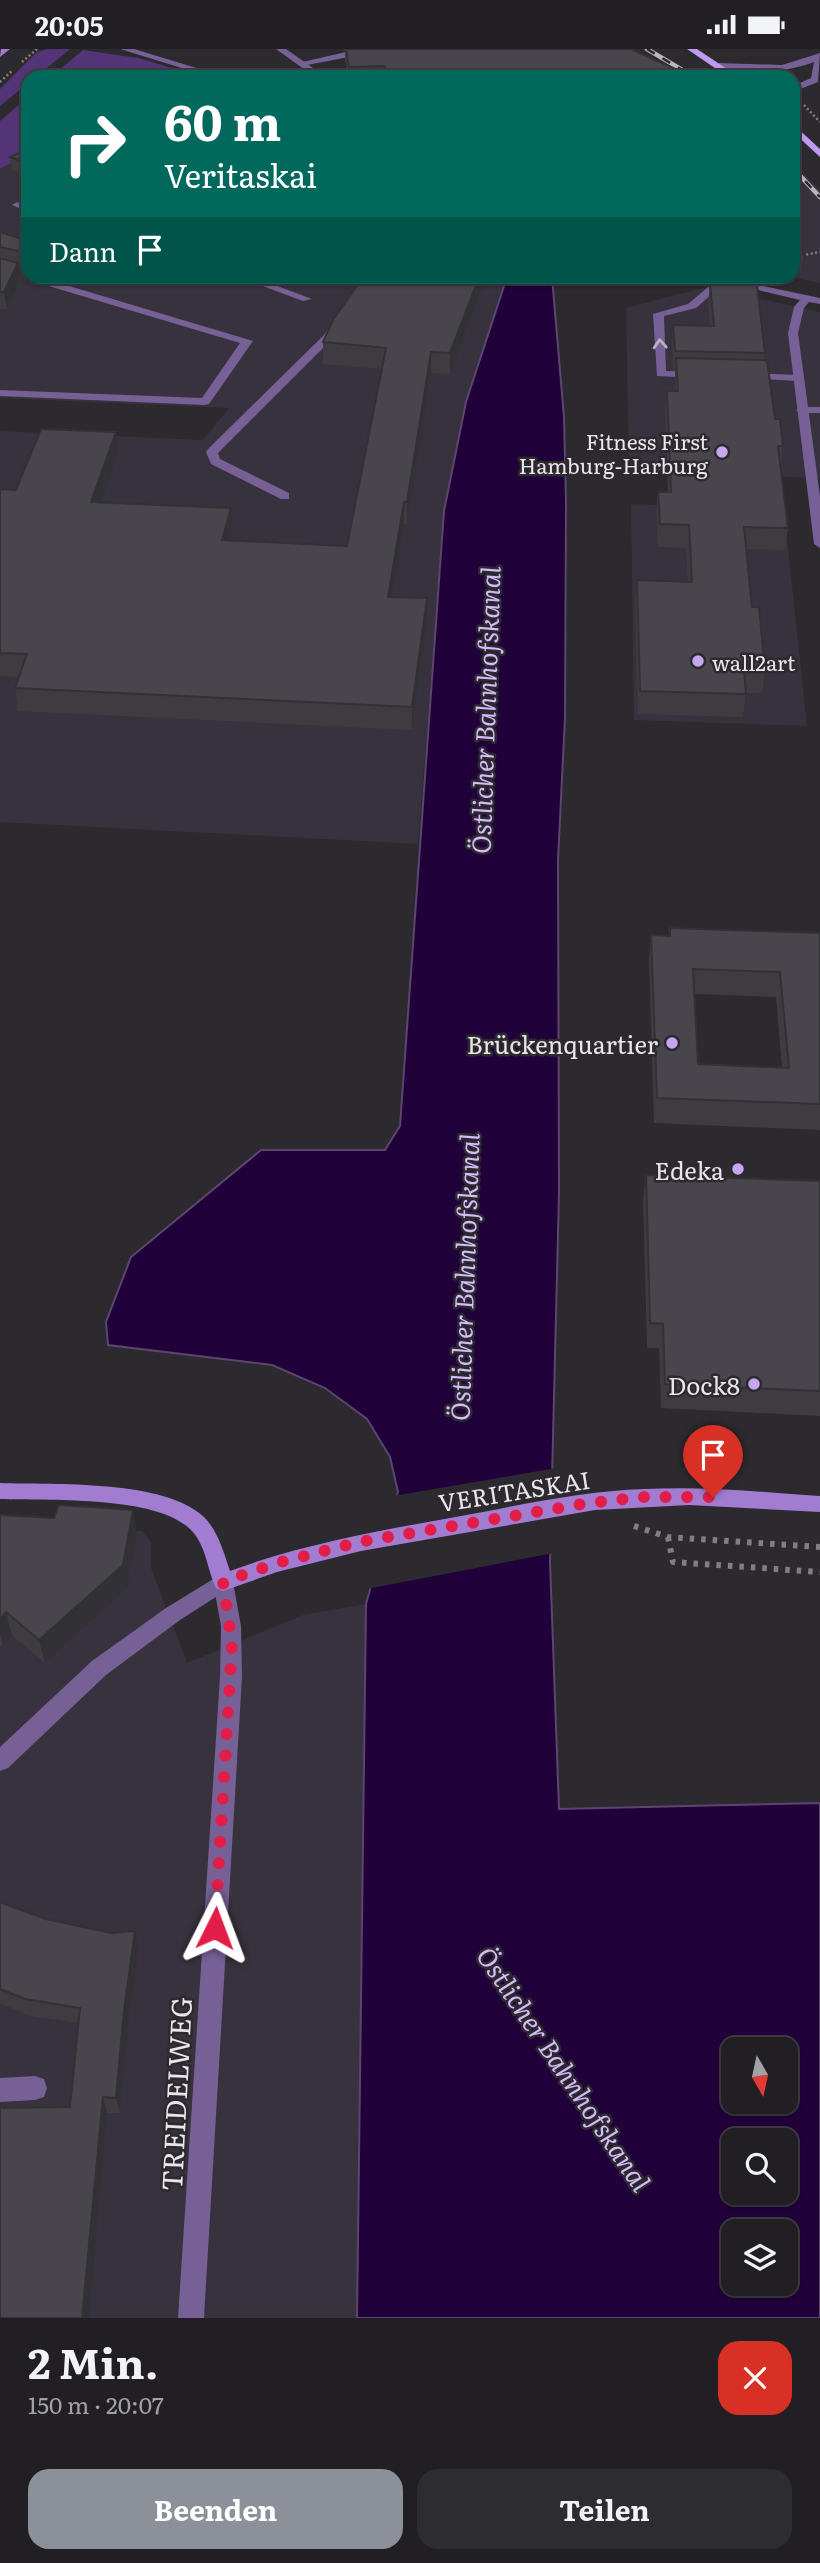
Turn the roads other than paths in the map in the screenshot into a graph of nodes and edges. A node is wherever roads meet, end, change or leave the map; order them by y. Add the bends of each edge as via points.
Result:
1 (6, 49) edge
2 (124, 49) edge
3 (280, 49) edge
4 (336, 49) edge
5 (691, 49) edge
6 (0, 54) edge
7 (819, 60) edge
8 (302, 63) junction
9 (719, 66) junction
10 (197, 70) edge
11 (312, 70) edge
12 (724, 70) edge
13 (766, 70) edge
14 (783, 70) edge
15 (800, 77) edge
16 (800, 86) edge
17 (800, 134) edge
18 (820, 154) edge
19 (17, 205) dead end
20 (21, 206) edge
21 (55, 284) edge
22 (264, 284) edge
23 (718, 284) edge
24 (742, 284) edge
25 (307, 299) dead end
26 (814, 299) edge
27 (341, 317) edge
28 (713, 375) edge
29 (738, 376) edge
30 (798, 378) junction
31 (0, 393) edge
32 (802, 410) junction
33 (820, 410) edge
34 (285, 496) dead end
35 (820, 544) edge
36 (0, 1491) edge
37 (820, 1504) edge
38 (223, 1582) junction
39 (0, 1761) edge
40 (35, 2088) dead end
41 (0, 2090) edge
42 (191, 2318) edge

1 - 6 main road
2 - 10 street
3 - 8 street
4 - 8 street via 346,55
5 - 9 main road
7 - 14 street
7 - 15 street via 810,73
7 - 16 street via 815,80
8 - 11 street
9 - 12 main road
9 - 13 street
17 - 18 main road
19 - 20 street
21 - 31 street via 247,341 205,401
22 - 25 street
28 -> 23 street via 661,374 658,314 692,306
24 - 26 street
26 - 30 street via 799,307 793,333
27 - 34 street via 328,337 211,457
29 - 30 street
30 - 32 street
32 - 33 street
32 - 35 street
36 - 38 main road via 131,1497 180,1509 210,1541
37 - 38 main road, VERITASKAI via 643,1497 572,1506 359,1542
38 - 39 street via 99,1668
38 - 42 street, TREIDELWEG via 231,1626 230,1677
40 - 41 street

